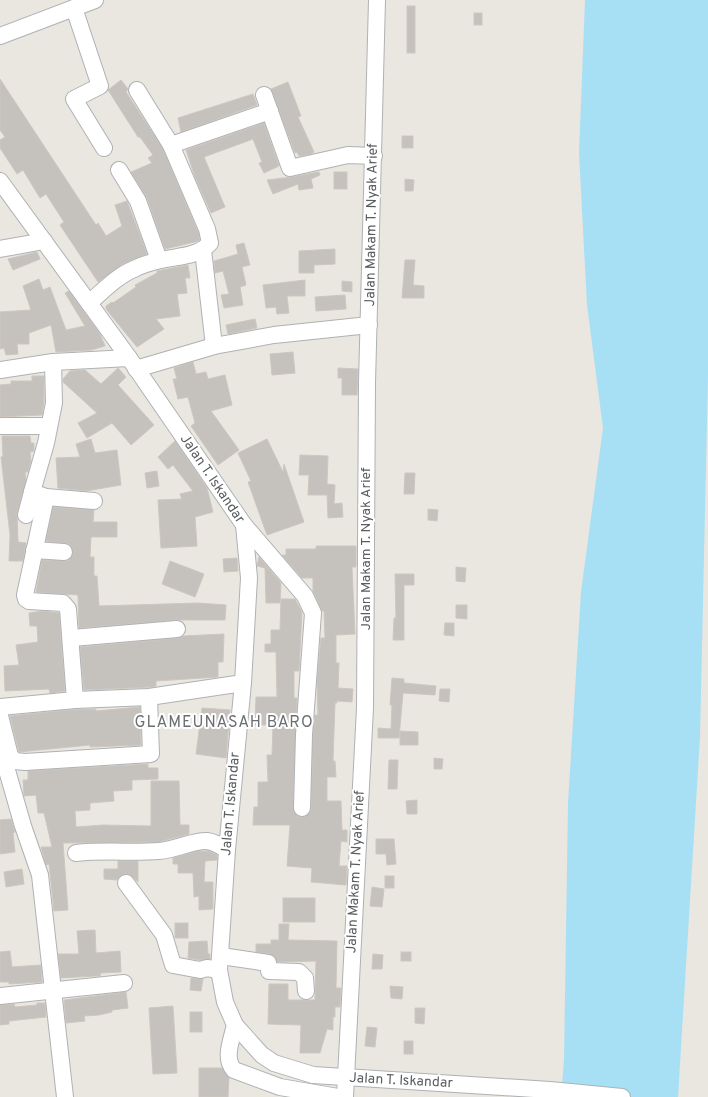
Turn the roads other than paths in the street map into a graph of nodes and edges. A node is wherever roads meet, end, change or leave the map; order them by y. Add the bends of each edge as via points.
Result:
1 (95, 0) edge
2 (377, 0) edge
3 (74, 8) junction
4 (0, 36) edge
5 (137, 90) dead end
6 (264, 95) dead end
7 (270, 111) junction
8 (171, 145) junction
9 (104, 148) dead end
10 (374, 156) junction
11 (119, 170) dead end
12 (0, 181) edge
13 (44, 241) junction
14 (0, 249) edge
15 (203, 250) junction
16 (159, 260) junction
17 (89, 303) junction
18 (369, 325) junction
19 (214, 346) junction
20 (52, 362) junction
21 (133, 364) junction
22 (0, 370) edge
23 (2, 426) dead end
24 (50, 426) junction
25 (39, 494) junction
26 (94, 501) dead end
27 (26, 515) dead end
28 (244, 525) junction
29 (34, 550) junction
30 (64, 552) dead end
31 (177, 629) dead end
32 (72, 638) junction
33 (243, 683) junction
34 (149, 696) junction
35 (75, 700) junction
36 (0, 707) edge
37 (0, 716) edge
38 (0, 746) edge
39 (302, 808) dead end
40 (227, 850) junction
41 (76, 853) dead end
42 (126, 883) dead end
43 (220, 963) junction
44 (124, 983) dead end
45 (54, 990) junction
46 (306, 991) dead end
47 (0, 996) edge
48 (235, 1025) junction
49 (345, 1078) junction
50 (65, 1097) edge
51 (338, 1097) edge
52 (345, 1097) edge
53 (622, 1097) edge

1 - 3 street
2 - 10 street, Jalan Makam T. Nyak Arief
3 - 4 street
3 - 9 street via 100,86 74,99
5 - 8 street
6 - 7 street
7 - 8 street
7 - 10 street via 290,168 348,155
8 - 15 street via 210,235 210,243
10 - 18 street, Jalan Makam T. Nyak Arief
11 - 16 street via 138,201
12 - 13 street, Jalan T. Iskandar
13 - 14 street
13 - 17 street, Jalan T. Iskandar
15 - 16 street
15 - 19 street
16 - 17 street via 133,269
17 - 21 street, Jalan T. Iskandar
18 - 19 street via 274,335
18 - 49 street, Jalan Makam T. Nyak Arief via 365,708
19 - 21 street
20 - 21 street
20 - 22 street
20 - 24 street via 54,403
21 - 28 street, Jalan T. Iskandar
23 - 24 street
24 - 25 street
25 - 26 street
25 - 27 street
25 - 29 street
28 - 33 street, Jalan T. Iskandar via 249,578
28 - 39 street via 305,596 313,613 304,735
29 - 30 street
29 - 32 street via 25,592 26,599 63,603 68,609
31 - 32 street
32 - 35 street
33 - 34 street
33 - 40 street, Jalan T. Iskandar
34 - 35 street
34 - 37 street via 151,754 15,761 10,756
35 - 36 street
38 - 45 street via 40,875
40 - 41 street via 214,843 201,841 176,849 158,851 105,850
40 - 43 street, Jalan T. Iskandar
42 - 43 street via 164,935 173,965 200,970
43 - 46 street via 268,963 269,971 299,972 305,978
43 - 48 street, Jalan T. Iskandar via 225,1002
44 - 45 street
45 - 47 street
45 - 50 street
48 - 49 street, Jalan T. Iskandar via 262,1055 274,1063 307,1074
48 - 51 street via 228,1054 230,1066 234,1070 280,1087
49 - 52 street, Jalan Makam T. Nyak Arief
49 - 53 street, Jalan T. Iskandar via 550,1090

